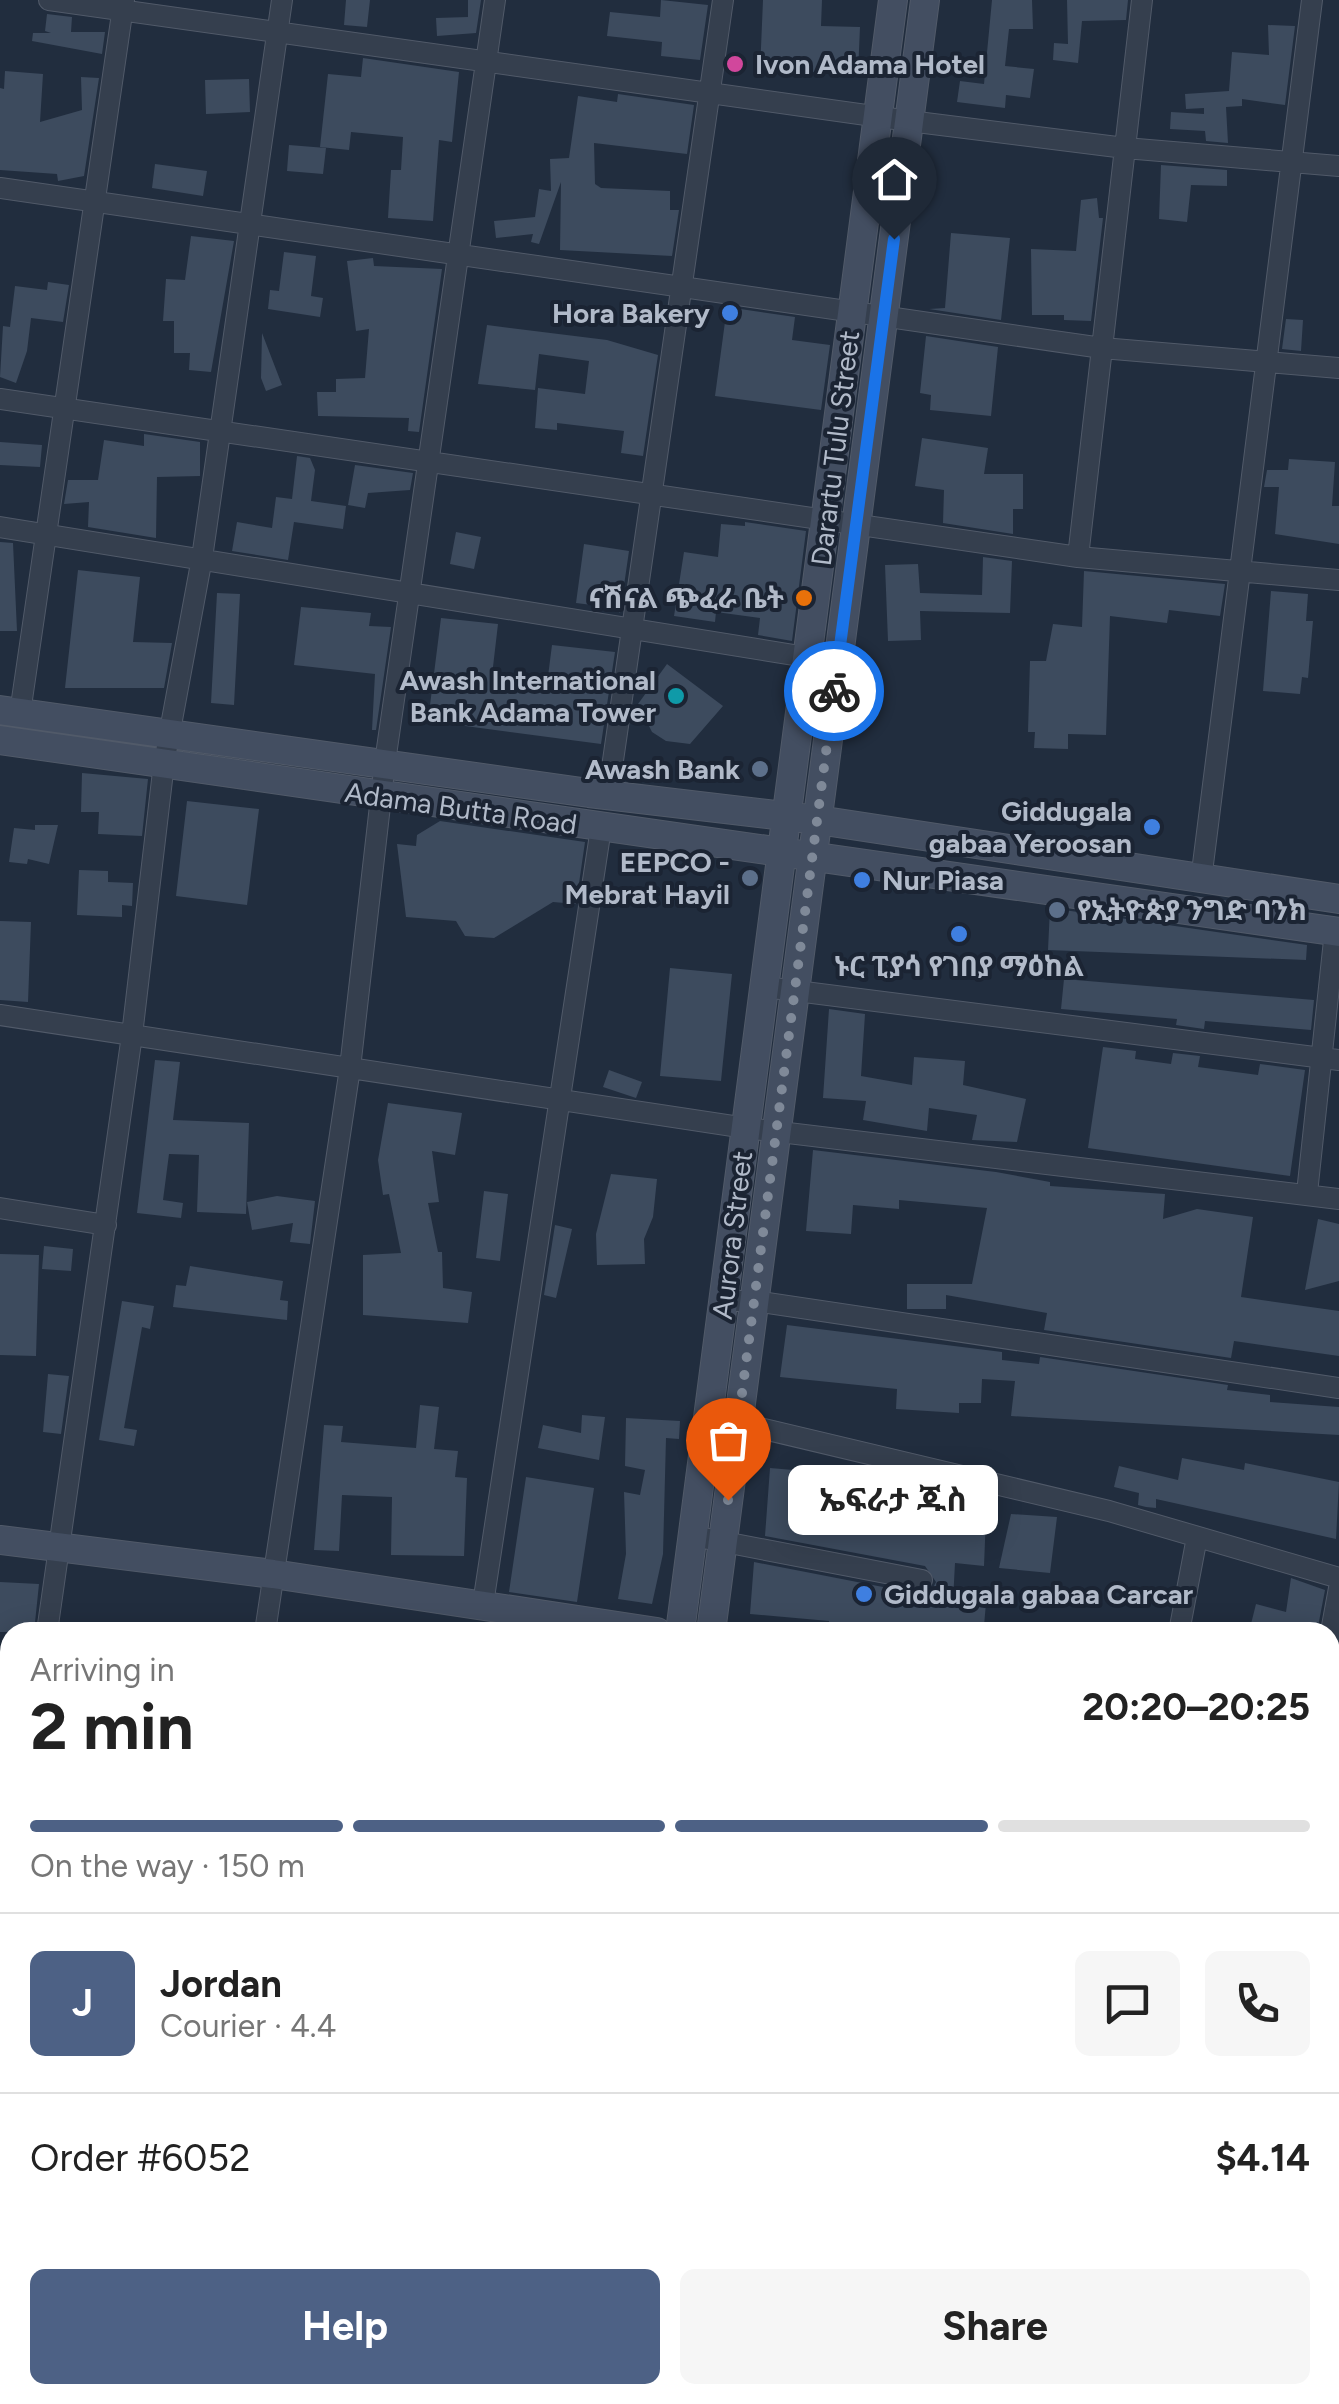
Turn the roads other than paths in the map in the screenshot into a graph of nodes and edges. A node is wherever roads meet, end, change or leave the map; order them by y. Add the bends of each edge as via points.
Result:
1 (49, 0) edge
2 (282, 0) edge
3 (495, 0) edge
4 (723, 0) edge
5 (893, 0) edge
6 (925, 0) edge
7 (1142, 0) edge
8 (1312, 0) edge
9 (123, 5) edge
10 (278, 32) junction
11 (486, 62) junction
12 (710, 92) junction
13 (878, 116) junction
14 (909, 120) junction
15 (1125, 148) junction
16 (1292, 160) junction
17 (1339, 166) edge
18 (0, 188) edge
19 (95, 202) junction
20 (250, 224) junction
21 (458, 256) junction
22 (681, 288) junction
23 (852, 314) junction
24 (883, 318) junction
25 (1102, 348) junction
26 (1267, 360) junction
27 (1339, 368) edge
28 (0, 399) edge
29 (65, 408) junction
30 (220, 430) junction
31 (428, 460) junction
32 (652, 492) junction
33 (826, 517) junction
34 (857, 521) junction
35 (0, 526) edge
36 (47, 533) junction
37 (1078, 557) junction
38 (202, 558) junction
39 (1241, 568) junction
40 (1339, 580) edge
41 (410, 592) junction
42 (632, 629) junction
43 (808, 658) junction
44 (837, 662) junction
45 (10, 712) edge
46 (0, 740) edge
47 (167, 749) junction
48 (384, 762) junction
49 (608, 795) junction
50 (382, 798) junction
51 (818, 820) junction
52 (601, 828) junction
53 (785, 836) junction
54 (813, 858) junction
55 (1201, 880) junction
56 (1339, 900) edge
57 (1337, 931) edge
58 (765, 987) junction
59 (795, 991) junction
60 (0, 1016) edge
61 (132, 1035) junction
62 (1330, 1059) edge
63 (350, 1068) junction
64 (560, 1100) junction
65 (746, 1128) junction
66 (777, 1131) junction
67 (1308, 1193) junction
68 (1339, 1199) edge
69 (0, 1208) edge
70 (106, 1224) junction
71 (724, 1301) junction
72 (754, 1301) junction
73 (1339, 1388) edge
74 (709, 1416) junction
75 (738, 1424) junction
76 (693, 1536) junction
77 (1197, 1537) junction
78 (723, 1538) junction
79 (0, 1540) edge
80 (61, 1548) junction
81 (274, 1574) junction
82 (1339, 1578) edge
83 (922, 1580) dead end
84 (1339, 1588) edge
85 (483, 1604) junction
86 (50, 1622) edge
87 (267, 1622) edge
88 (594, 1622) edge
89 (681, 1622) edge
90 (712, 1622) edge
91 (1181, 1622) edge
92 (1333, 1622) edge

1 - 9 street
2 - 10 street
3 - 11 street
4 - 12 street
5 - 13 street, Darartu Tulu Street
6 - 14 street, Darartu Tulu Street
7 - 15 street
8 - 16 street
9 - 10 street
9 - 19 street
10 - 11 street
10 - 20 street
11 - 12 street
11 - 21 street
12 - 13 street
12 - 22 street
13 - 14 street
13 - 23 street, Darartu Tulu Street
14 - 15 street
14 - 24 street, Darartu Tulu Street
15 - 16 street
15 - 25 street
16 - 17 street
16 - 26 street
18 - 19 street
19 - 20 street
19 - 29 street
20 - 21 street
20 - 30 street
21 - 22 street
21 - 31 street
22 - 23 street
22 - 32 street
23 - 24 street
23 - 33 street, Darartu Tulu Street
24 - 25 street
24 - 34 street, Darartu Tulu Street
25 - 26 street
25 - 37 street
26 - 27 street
26 - 39 street
28 - 29 street
29 - 30 street
29 - 36 street
30 - 31 street
30 - 38 street
31 - 32 street
31 - 41 street
32 - 33 street
32 - 42 street
33 - 34 street
33 - 43 street, Darartu Tulu Street
34 - 37 street
34 - 44 street, Darartu Tulu Street
35 - 36 street
36 - 38 street
36 - 45 street
37 - 39 street
38 - 41 street
38 - 47 street
39 - 40 street
39 - 55 street
41 - 42 street
41 - 48 street
42 - 43 street
42 - 49 street
43 - 44 street
43 - 53 street, Darartu Tulu Street
44 - 51 street, Darartu Tulu Street
45 - 47 street, Adama Butta Road
46 - 47 street, Adama Butta Road
47 - 48 street, Adama Butta Road
47 - 50 street, Adama Butta Road
47 - 61 street
48 - 49 street, Adama Butta Road
48 - 50 street
49 - 53 street, Adama Butta Road
50 - 52 street, Adama Butta Road
50 - 63 street
51 - 53 street, Adama Butta Road
51 - 54 street, Darartu Tulu Street
51 - 55 street, Adama Butta Road
52 - 53 street, Adama Butta Road
52 - 64 street
53 - 54 street, Adama Butta Road
53 - 58 street, Aurora Street
54 - 57 street, Adama Butta Road
54 - 59 street, Aurora Street
55 - 56 street, Adama Butta Road
57 - 62 street
58 - 59 street
58 - 65 street, Aurora Street
59 - 62 street
59 - 66 street, Aurora Street
60 - 61 street
61 - 63 street
61 - 70 street
62 - 67 street
63 - 64 street
63 - 81 street
64 - 65 street
64 - 85 street
65 - 66 street
65 - 71 street, Aurora Street
66 - 67 street
66 - 72 street, Aurora Street
67 - 68 street
69 - 70 street
70 - 80 street
71 - 72 street
71 - 74 street, Aurora Street
72 - 73 street
72 - 75 street, Aurora Street
74 - 75 street
74 - 76 street, Aurora Street
75 - 77 street
75 - 78 street, Aurora Street
76 - 78 street
76 - 89 street, Aurora Street
77 - 82 street
77 - 91 street
78 - 83 street
78 - 90 street, Aurora Street
79 - 80 street
80 - 81 street
80 - 86 street
81 - 85 street
81 - 87 street
84 - 92 street
85 - 88 street

